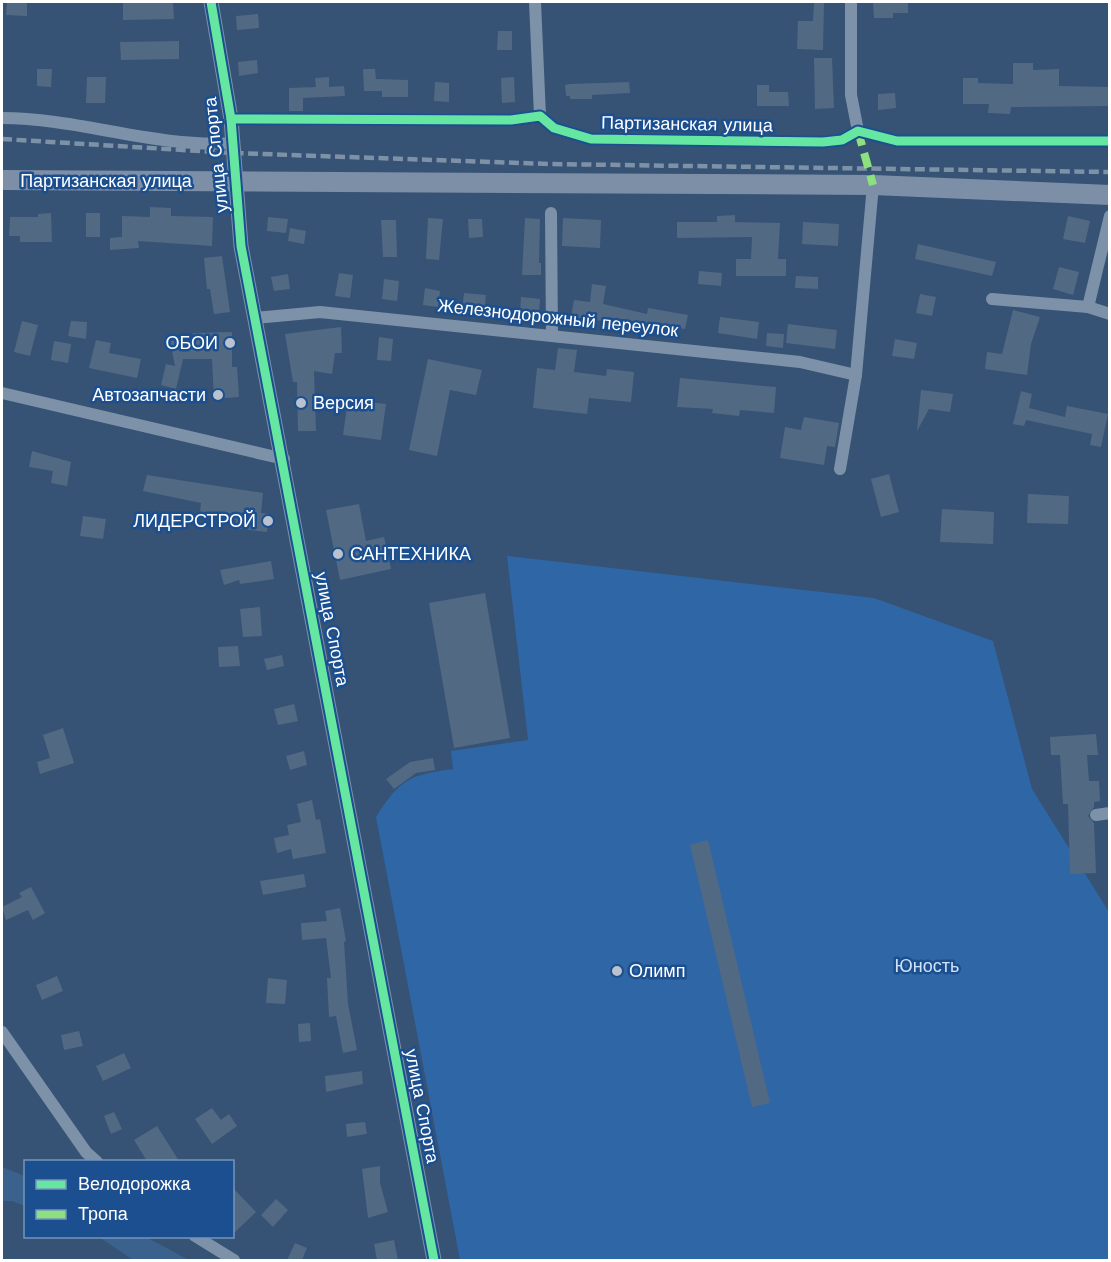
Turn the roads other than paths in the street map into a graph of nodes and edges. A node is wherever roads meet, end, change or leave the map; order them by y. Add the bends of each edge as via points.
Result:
1 (211, 2) edge
2 (536, 2) edge
3 (851, 2) edge
4 (540, 116) junction
5 (2, 118) edge
6 (231, 118) junction
7 (858, 131) junction
8 (1110, 141) edge
9 (232, 143) junction
10 (2, 180) edge
11 (234, 181) junction
12 (873, 185) junction
13 (1110, 195) edge
14 (551, 213) dead end
15 (1110, 216) edge
16 (992, 299) dead end
17 (1088, 307) junction
18 (1110, 314) edge
19 (255, 318) junction
20 (552, 334) junction
21 (856, 375) junction
22 (2, 393) edge
23 (284, 459) junction
24 (840, 469) dead end
25 (1110, 813) edge
26 (1096, 815) dead end
27 (2, 1032) edge
28 (96, 1160) edge
29 (198, 1238) edge
30 (234, 1260) edge
31 (434, 1260) edge

1 - 6 street, улица Спорта
2 - 4 street
3 - 7 street via 851,95
4 - 6 street via 511,120
4 - 7 street, Партизанская улица via 554,128 591,139 823,142 842,140
5 - 9 street via 39,118 129,136
6 - 9 street, улица Спорта
7 - 8 street via 897,141
9 - 11 street, улица Спорта
10 - 11 main road, Партизанская улица
11 - 12 main road, Партизанская улица
11 - 19 street, улица Спорта
12 - 13 main road, Партизанская улица
12 - 21 street
14 - 20 street
15 - 17 street
16 - 17 street
17 - 18 street
19 - 20 street, Железнодорожный переулок via 321,312
19 - 23 street, улица Спорта
20 - 21 street, Железнодорожный переулок via 800,362
21 - 24 street
22 - 23 street
23 - 31 street, улица Спорта
25 - 26 street
27 - 28 street via 86,1152
29 - 30 street

